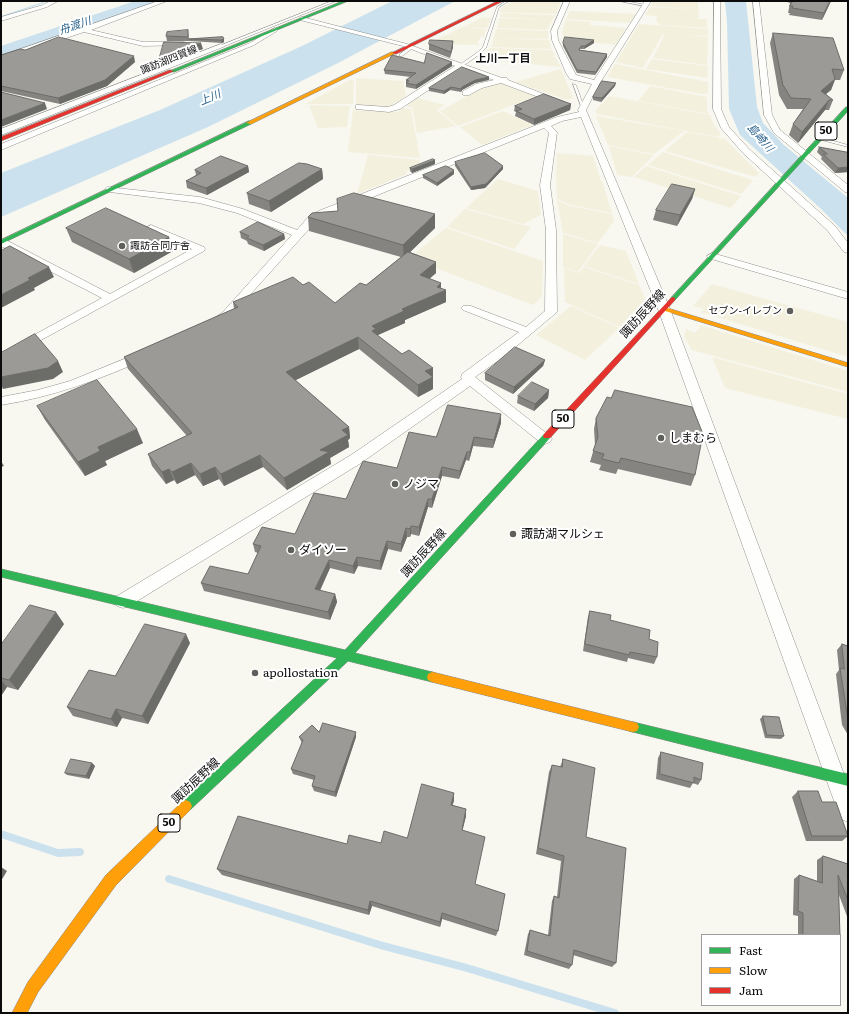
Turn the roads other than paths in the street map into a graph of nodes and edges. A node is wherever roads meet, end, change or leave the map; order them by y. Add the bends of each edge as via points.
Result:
1 (54, 1) edge
2 (164, 1) edge
3 (335, 1) edge
4 (346, 1) edge
5 (501, 1) edge
6 (508, 1) edge
7 (567, 1) edge
8 (620, 1) edge
9 (717, 1) edge
10 (756, 1) edge
11 (34, 2) edge
12 (646, 3) edge
13 (1, 13) edge
14 (1, 19) edge
15 (304, 19) junction
16 (84, 30) junction
17 (275, 30) junction
18 (221, 46) junction
19 (409, 46) junction
20 (401, 55) dead end
21 (1, 58) edge
22 (462, 64) junction
23 (450, 72) junction
24 (461, 76) edge
25 (504, 80) junction
26 (596, 83) junction
27 (574, 85) dead end
28 (466, 93) dead end
29 (46, 105) edge
30 (359, 108) dead end
31 (578, 108) junction
32 (848, 108) edge
33 (62, 109) junction
34 (545, 125) junction
35 (1, 134) edge
36 (819, 138) junction
37 (848, 146) edge
38 (1, 147) edge
39 (804, 157) junction
40 (781, 181) junction
41 (110, 189) junction
42 (848, 190) edge
43 (151, 228) edge
44 (298, 234) junction
45 (1, 242) edge
46 (848, 250) edge
47 (712, 256) junction
48 (848, 296) edge
49 (110, 298) junction
50 (467, 308) dead end
51 (664, 309) junction
52 (201, 329) edge
53 (526, 331) junction
54 (152, 352) edge
55 (1, 358) edge
56 (848, 366) edge
57 (470, 379) junction
58 (1, 401) edge
59 (545, 439) junction
60 (1, 573) edge
61 (123, 601) junction
62 (346, 656) junction
63 (841, 778) edge
64 (848, 812) edge
65 (19, 1013) edge

1 - 14 street
2 - 16 street
3 - 18 lane
4 - 15 main road, 諏訪湖四賀線
5 - 19 main road
6 - 22 lane via 498,7 485,47
7 - 26 street via 554,31 555,40 570,73 578,79
8 - 12 lane
9 - 40 street via 717,109 725,128 732,136
10 - 39 street via 768,115 777,131
11 - 13 street
12 - 26 street via 610,55
15 - 17 main road, 諏訪湖四賀線
15 - 19 street
16 - 18 street via 143,44
16 - 21 street
17 - 35 main road, 諏訪湖四賀線
17 - 38 street via 252,44
18 - 33 street
19 - 20 lane
19 - 22 street
19 - 41 main road
22 - 23 street
22 - 25 street
23 - 24 street
23 - 30 street via 390,110
25 - 28 street via 479,86
25 - 31 street
26 - 31 street
27 - 31 lane
29 - 33 street
31 - 34 street
31 - 51 street
32 - 36 main road, 諏訪辰野線 / 50
33 - 35 street
34 - 44 street via 324,212 314,217
34 - 53 street via 554,132 545,185 551,230 551,312
36 - 37 lane
36 - 39 main road, 諏訪辰野線 / 50
39 - 40 main road, 諏訪辰野線 / 50
39 - 42 street
40 - 46 street via 831,228
40 - 47 main road, 諏訪辰野線 / 50
41 - 44 street via 200,200 240,211
41 - 45 main road
43 - 49 street via 200,249
44 - 52 street via 227,314
45 - 49 street
47 - 48 street
47 - 51 main road, 諏訪辰野線 / 50
49 - 55 street
50 - 53 street
51 - 56 main road
51 - 59 main road, 諏訪辰野線 / 50
51 - 63 street
53 - 57 street via 467,377
54 - 58 street via 95,377 28,398
57 - 59 street
57 - 61 street via 356,459
59 - 62 main road, 諏訪辰野線 / 50
60 - 61 main road
61 - 62 main road
62 - 63 main road
62 - 65 main road, 諏訪辰野線 / 50 via 111,880 33,987
63 - 64 street

